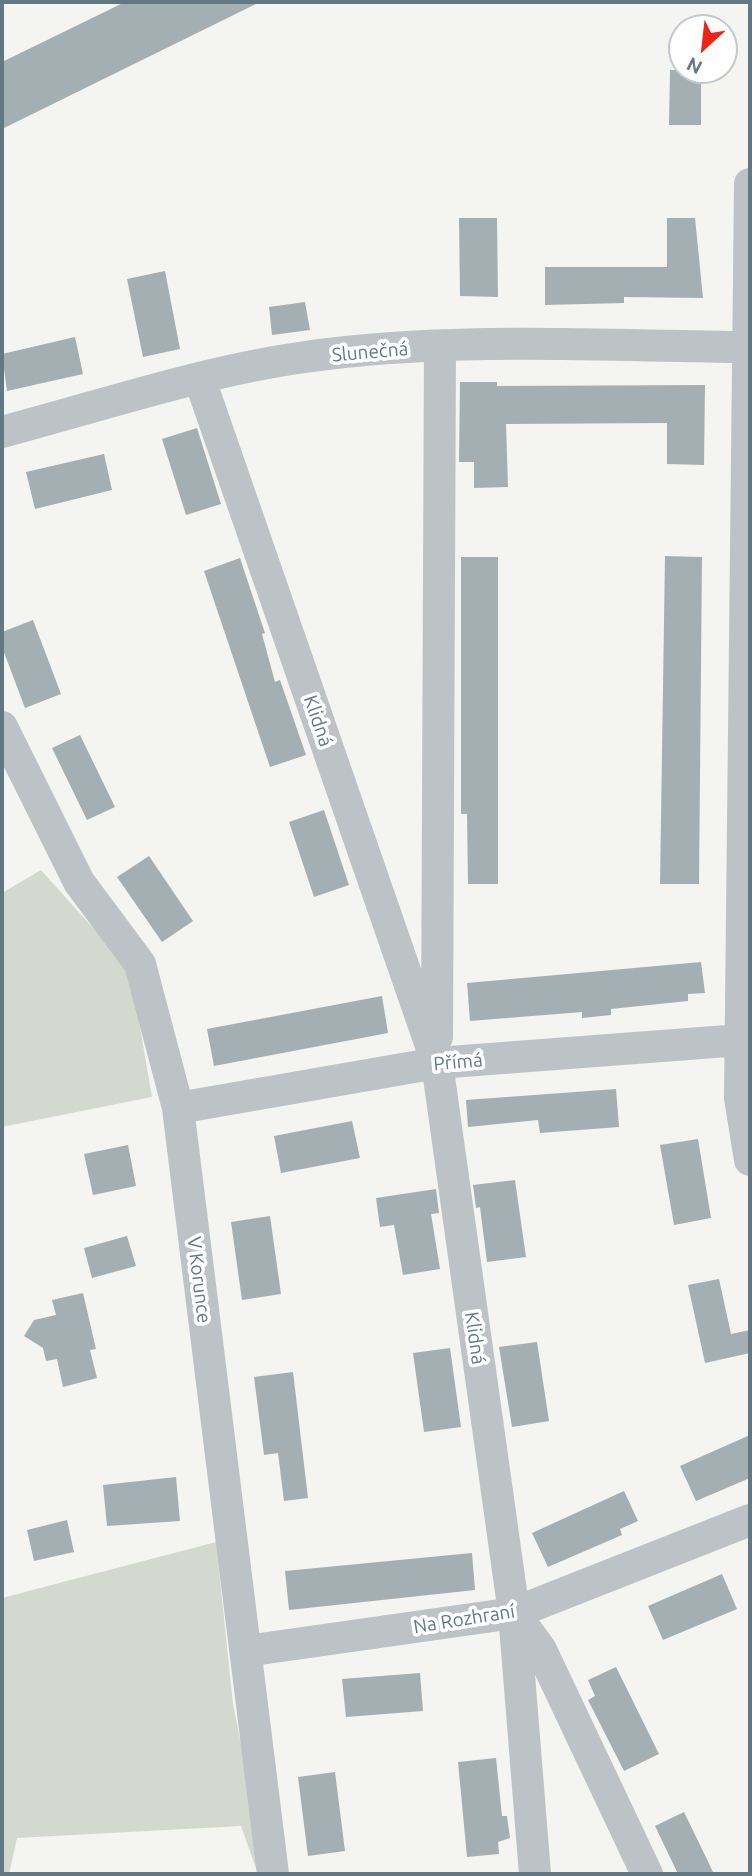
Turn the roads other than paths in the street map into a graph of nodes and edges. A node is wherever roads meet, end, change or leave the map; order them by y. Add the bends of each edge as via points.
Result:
1 (750, 184) edge
2 (440, 346) junction
3 (748, 346) junction
4 (200, 380) junction
5 (2, 432) edge
6 (2, 727) edge
7 (741, 1040) junction
8 (436, 1063) junction
9 (178, 1108) junction
10 (750, 1160) edge
11 (750, 1520) edge
12 (514, 1613) junction
13 (246, 1651) junction
14 (273, 1874) edge
15 (535, 1874) edge
16 (647, 1874) edge

1 - 3 street
2 - 3 street, Slunečná
2 - 4 street, Slunečná via 304,357
2 - 8 street, Klidná
3 - 7 street
4 - 5 street, Slunečná
4 - 8 street, Klidná
6 - 9 street, V Korunce via 79,882 140,964
7 - 8 street, Přímá
7 - 10 street via 740,1098
8 - 9 street, Přímá
8 - 12 street, Klidná
9 - 13 street, V Korunce
11 - 12 street, Na Rozhraní
12 - 13 street, Na Rozhraní
12 - 15 street, Klidná
12 - 16 street, Klidná via 541,1650
13 - 14 street, V Korunce

